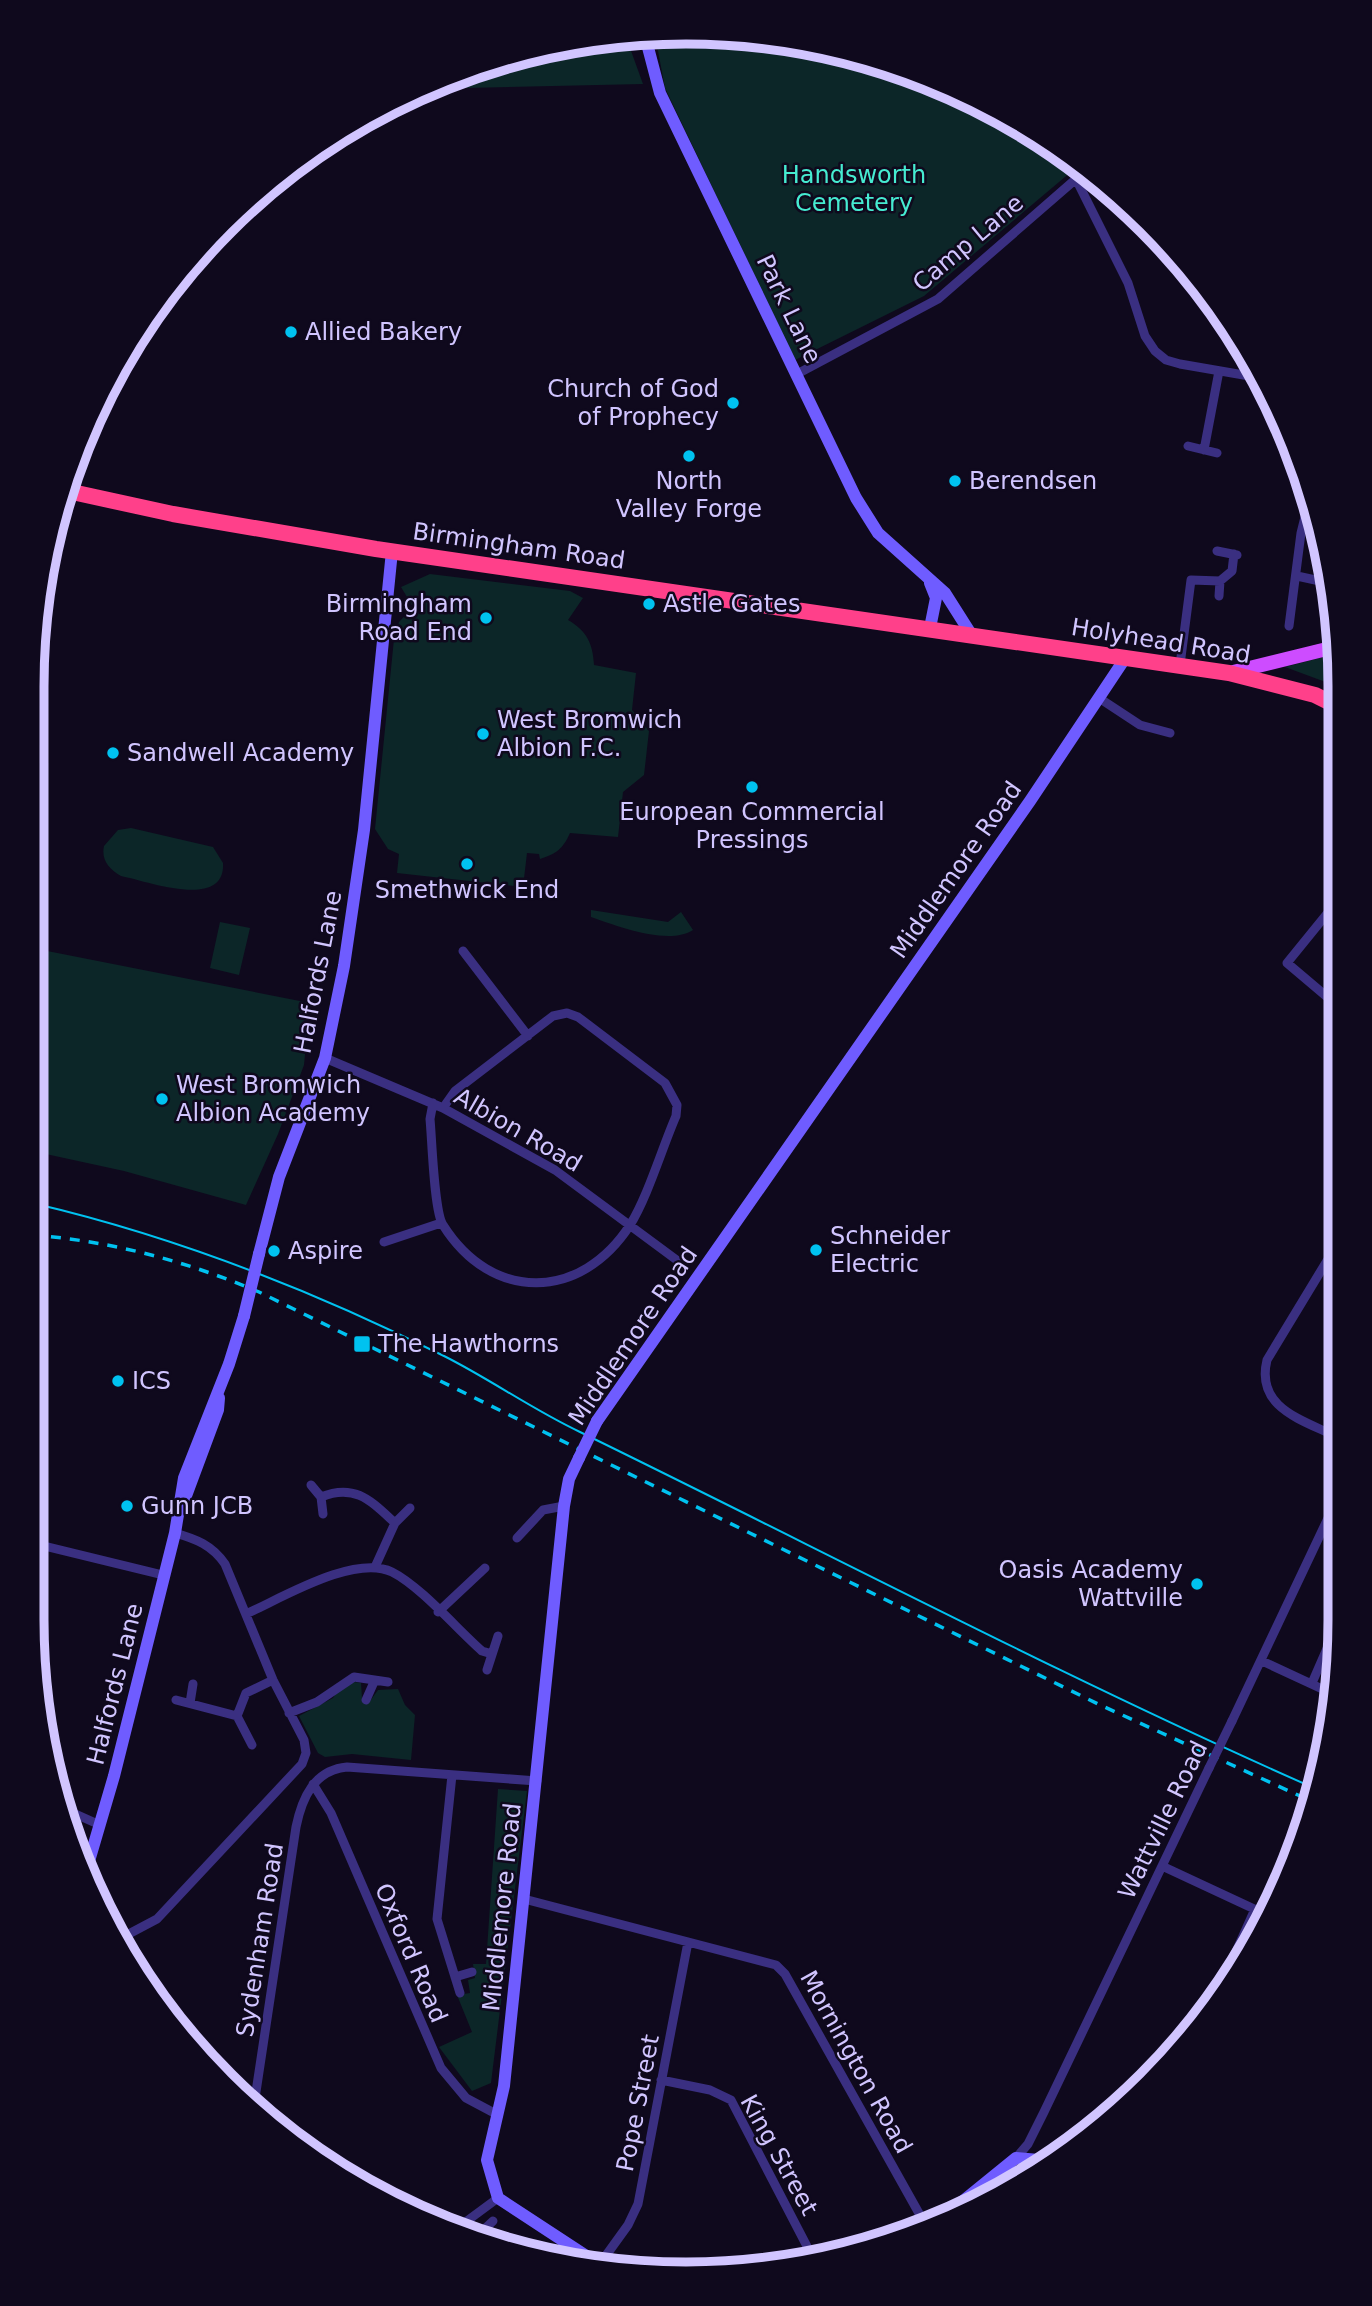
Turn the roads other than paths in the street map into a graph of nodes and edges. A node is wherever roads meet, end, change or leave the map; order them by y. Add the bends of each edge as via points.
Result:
1 (647, 45) edge
2 (1075, 177) joint
3 (1219, 371) junction
4 (1245, 371) edge
5 (797, 374) junction
6 (1244, 374) junction
7 (1247, 375) edge
8 (1188, 446) dead end
9 (1204, 450) junction
10 (1217, 453) dead end
11 (74, 492) edge
12 (1304, 513) edge
13 (392, 551) junction
14 (1217, 551) dead end
15 (1297, 576) junction
16 (929, 579) junction
17 (1220, 581) junction
18 (1319, 581) edge
19 (1219, 596) dead end
20 (1289, 626) dead end
21 (930, 628) junction
22 (971, 634) junction
23 (1327, 649) edge
24 (1126, 657) junction
25 (1180, 665) junction
26 (1229, 673) junction
27 (1099, 698) junction
28 (1328, 703) edge
29 (1170, 733) dead end
30 (1328, 913) edge
31 (463, 951) dead end
32 (1328, 998) edge
33 (528, 1036) junction
34 (325, 1058) junction
35 (433, 1103) junction
36 (443, 1108) junction
37 (441, 1223) junction
38 (630, 1224) junction
39 (384, 1242) dead end
40 (1328, 1259) edge
41 (678, 1261) dead end
42 (1328, 1432) edge
43 (311, 1485) dead end
44 (321, 1497) junction
45 (564, 1506) junction
46 (410, 1508) dead end
47 (323, 1514) dead end
48 (395, 1523) junction
49 (1328, 1528) edge
50 (175, 1533) junction
51 (517, 1538) dead end
52 (44, 1546) edge
53 (375, 1567) junction
54 (485, 1568) dead end
55 (163, 1575) junction
56 (438, 1612) junction
57 (246, 1614) junction
58 (498, 1636) dead end
59 (492, 1654) junction
60 (1327, 1654) edge
61 (1262, 1661) junction
62 (487, 1670) dead end
63 (273, 1680) junction
64 (374, 1682) junction
65 (388, 1682) dead end
66 (193, 1684) dead end
67 (1312, 1684) junction
68 (1324, 1690) edge
69 (176, 1700) dead end
70 (366, 1700) dead end
71 (190, 1703) junction
72 (289, 1713) junction
73 (237, 1716) junction
74 (252, 1745) dead end
75 (452, 1774) junction
76 (537, 1781) junction
77 (313, 1784) junction
78 (74, 1813) edge
79 (100, 1825) junction
80 (90, 1857) edge
81 (1162, 1866) junction
82 (524, 1899) junction
83 (1255, 1909) junction
84 (1258, 1911) edge
85 (127, 1935) edge
86 (688, 1942) junction
87 (1237, 1949) edge
88 (472, 1972) dead end
89 (455, 1977) junction
90 (460, 1993) dead end
91 (661, 2080) junction
92 (255, 2096) edge
93 (498, 2115) junction
94 (1016, 2158) junction
95 (1034, 2160) edge
96 (968, 2197) edge
97 (498, 2198) junction
98 (921, 2217) edge
99 (493, 2221) dead end
100 (465, 2222) edge
101 (484, 2229) edge
102 (809, 2250) edge
103 (583, 2254) edge
104 (605, 2257) edge

1 - 5 street, Park Lane via 660,93
2 - 3 street via 1155,351 1166,360
2 - 5 street, Camp Lane via 938,299
3 - 6 street
3 - 9 street
4 - 6 street
5 - 16 street, Park Lane via 872,524
6 - 7 street
8 - 9 street
9 - 10 street
11 - 13 highway, Birmingham Road
12 - 15 street
13 - 21 highway, Birmingham Road
13 - 34 street, Halfords Lane via 359,868
14 - 17 street via 1237,554 1232,571
15 - 18 street
15 - 20 street
16 - 21 street via 936,598
16 - 22 street, Park Lane via 956,607
17 - 19 street
17 - 25 street via 1191,580
21 - 22 highway, Birmingham Road
22 - 24 highway, Holyhead Road
23 - 26 main road
24 - 25 highway, Holyhead Road
24 - 27 street, Middlemore Road
25 - 26 highway, Holyhead Road
26 - 28 highway, Holyhead Road via 1281,685
27 - 29 street via 1140,725
27 - 45 street, Middlemore Road, bridge via 597,1421 569,1479
30 - 32 street via 1287,963
31 - 33 street
33 - 36 street via 455,1091
33 - 38 street via 552,1016 568,1013 579,1017 665,1083 673,1095 676,1116
34 - 35 street, Albion Road
34 - 50 street, Halfords Lane, bridge via 279,1177 244,1316 184,1478
35 - 36 street, Albion Road
35 - 37 street via 430,1119
36 - 38 street, Albion Road via 555,1170
37 - 38 street via 466,1253 488,1269 509,1280 536,1283 565,1280 589,1269
37 - 39 street
38 - 41 street, Albion Road
40 - 42 street via 1267,1360 1264,1378 1275,1402
43 - 44 street
44 - 47 street
44 - 48 street via 347,1490 359,1493
45 - 51 street via 543,1510
45 - 76 street, Middlemore Road
46 - 48 street
48 - 53 street
49 - 61 street, Wattville Road
50 - 55 street, Halfords Lane
50 - 57 street via 195,1538 217,1553
52 - 55 street
53 - 56 street via 409,1583
53 - 57 street via 334,1574
54 - 56 street
55 - 79 street, Halfords Lane
56 - 59 street via 482,1651
57 - 63 street
58 - 59 street
59 - 62 street
60 - 67 street
61 - 67 street
61 - 81 street, Wattville Road, bridge
63 - 72 street
63 - 73 street via 246,1693
64 - 65 street
64 - 70 street
64 - 72 street via 354,1677 317,1702
66 - 71 street
67 - 68 street
69 - 71 street
71 - 73 street
72 - 85 street via 304,1740 302,1764 157,1919
73 - 74 street
75 - 76 street
75 - 77 street via 347,1766 324,1774
75 - 89 street via 438,1919
76 - 82 street, Middlemore Road
77 - 92 street, Sydenham Road via 296,1827
77 - 93 street, Oxford Road via 331,1813 436,2059 466,2098
78 - 79 street
79 - 80 street, Halfords Lane
81 - 83 street
81 - 94 street, Wattville Road via 1033,2134
82 - 86 street, Mornington Road
82 - 93 street, Middlemore Road
83 - 84 street
83 - 87 street
86 - 91 street, Pope Street
86 - 98 street, Mornington Road via 757,1958 785,1974
88 - 89 street
89 - 90 street
91 - 102 street, King Street via 721,2093 731,2100
91 - 104 street, Pope Street via 638,2204
93 - 97 street, Middlemore Road via 487,2160
94 - 95 street
94 - 96 street
97 - 100 street
97 - 103 street
99 - 101 street

